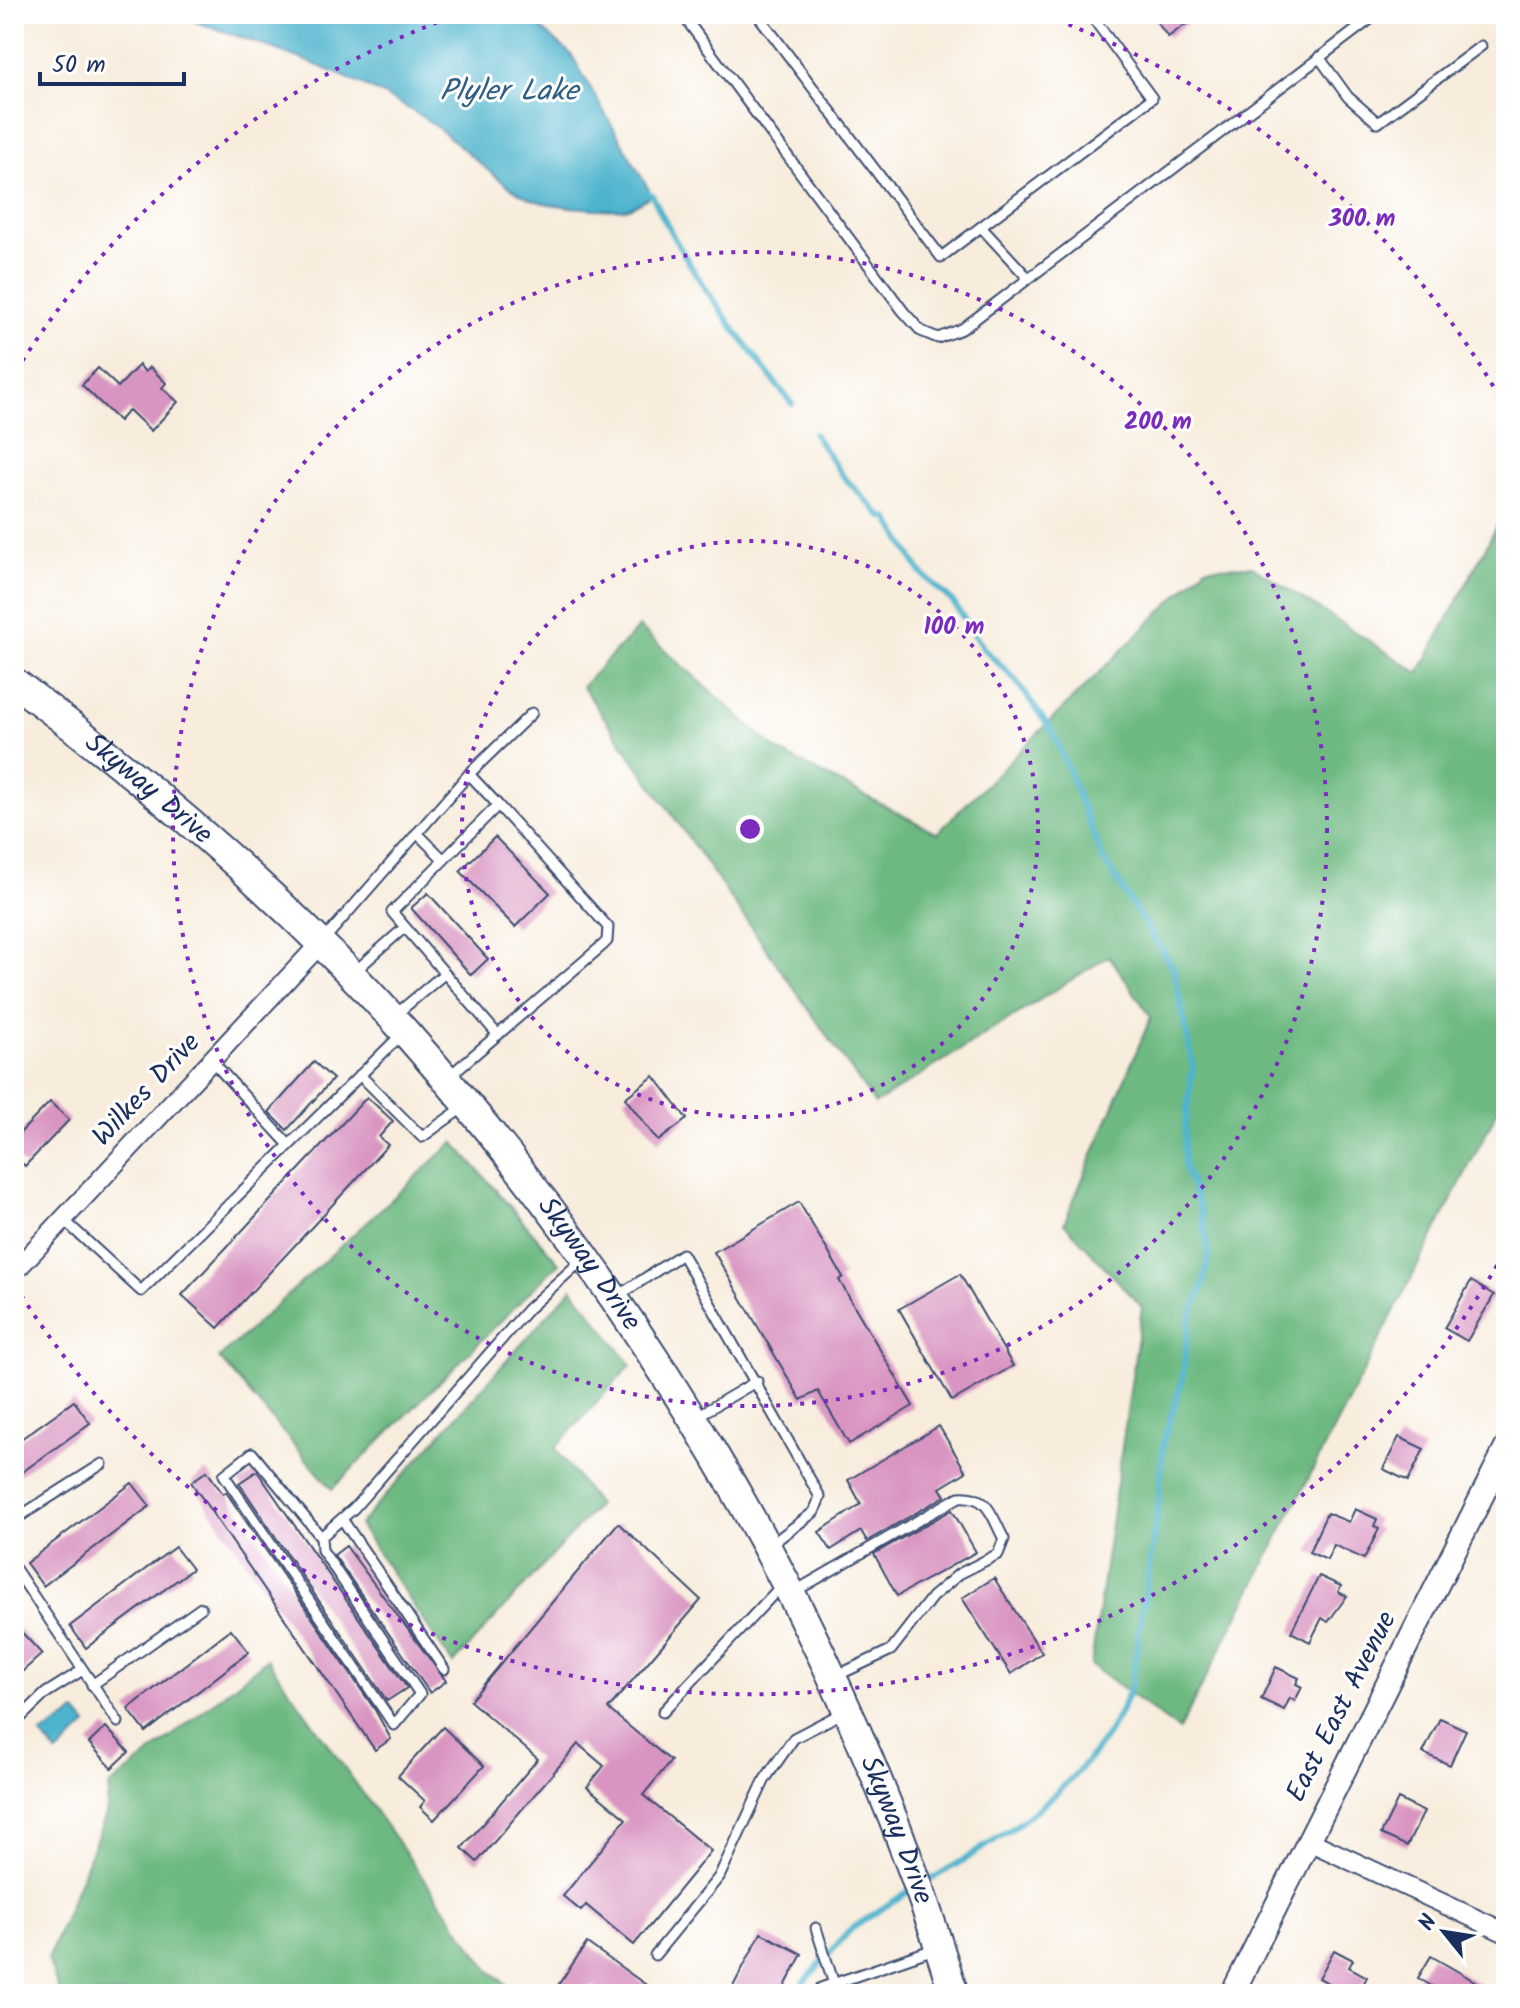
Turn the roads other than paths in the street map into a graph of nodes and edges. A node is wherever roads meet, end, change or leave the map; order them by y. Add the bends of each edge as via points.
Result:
1 (682, 14) edge
2 (757, 14) edge
3 (1090, 14) edge
4 (1377, 14) edge
5 (1481, 46) dead end
6 (1319, 57) junction
7 (981, 227) junction
8 (1028, 278) junction
9 (14, 682) edge
10 (532, 713) dead end
11 (469, 774) junction
12 (498, 805) junction
13 (417, 833) junction
14 (443, 859) junction
15 (404, 928) junction
16 (319, 945) junction
17 (444, 974) junction
18 (350, 975) junction
19 (398, 1025) junction
20 (498, 1035) junction
21 (212, 1061) junction
22 (360, 1075) junction
23 (445, 1080) junction
24 (465, 1106) junction
25 (289, 1145) junction
26 (64, 1220) junction
27 (584, 1258) junction
28 (14, 1272) edge
29 (613, 1299) junction
30 (757, 1381) junction
31 (694, 1419) junction
32 (1506, 1448) edge
33 (102, 1464) dead end
34 (342, 1519) junction
35 (14, 1520) edge
36 (321, 1537) junction
37 (766, 1548) junction
38 (14, 1567) edge
39 (787, 1588) junction
40 (201, 1608) dead end
41 (444, 1669) dead end
42 (81, 1671) junction
43 (833, 1678) junction
44 (92, 1685) junction
45 (847, 1710) junction
46 (663, 1712) dead end
47 (118, 1722) dead end
48 (14, 1724) edge
49 (1309, 1841) junction
50 (816, 1928) dead end
51 (1506, 1933) edge
52 (940, 1947) junction
53 (655, 1955) dead end
54 (834, 1984) junction
55 (819, 1994) edge
56 (954, 1994) edge
57 (963, 1994) edge
58 (1232, 1994) edge

1 - 8 lane via 921,331 938,338 962,329
2 - 7 lane via 941,257
3 - 7 lane via 1152,98
4 - 6 lane
5 - 6 lane via 1378,123 1348,97
6 - 8 lane
7 - 8 lane
9 - 16 highway, Skyway Drive via 139,781
10 - 11 lane
11 - 12 lane
11 - 13 lane
12 - 14 lane
12 - 20 lane via 608,927 608,936
13 - 14 lane
13 - 16 lane
14 - 15 lane via 394,908 393,915
15 - 17 lane
15 - 18 lane
16 - 18 highway, Skyway Drive
16 - 21 street, Wilkes Drive
17 - 19 lane
17 - 20 lane
18 - 19 highway, Skyway Drive
19 - 22 lane
19 - 23 highway, Skyway Drive
20 - 23 lane
21 - 25 lane
21 - 26 street, Wilkes Drive
22 - 24 lane via 422,1137
22 - 25 lane
23 - 24 highway, Skyway Drive
24 - 27 highway, Skyway Drive
25 - 26 lane via 141,1291
26 - 28 street, Wilkes Drive
27 - 29 highway, Skyway Drive
27 - 34 lane via 528,1309
29 - 30 lane via 682,1254
29 - 31 highway, Skyway Drive
30 - 31 lane
30 - 37 lane via 820,1497 814,1512
31 - 37 highway, Skyway Drive
32 - 49 street, East East Avenue
33 - 35 lane
34 - 36 lane
34 - 41 lane
36 - 36 lane via 252,1453 224,1475 394,1725 420,1694 322,1550
37 - 39 highway, Skyway Drive
38 - 42 lane
39 - 43 highway, Skyway Drive
39 - 43 lane via 959,1497 982,1500 1004,1539 998,1554 959,1574 932,1597 891,1650
39 - 46 lane
40 - 44 lane
42 - 44 lane
42 - 48 lane via 46,1693
43 - 45 highway, Skyway Drive
44 - 47 lane
45 - 52 highway, Skyway Drive
45 - 53 lane via 794,1738 765,1779 719,1877
49 - 51 street
49 - 58 street, East East Avenue
50 - 54 lane
52 - 54 lane
52 - 56 highway, Skyway Drive
52 - 57 highway
54 - 55 lane

